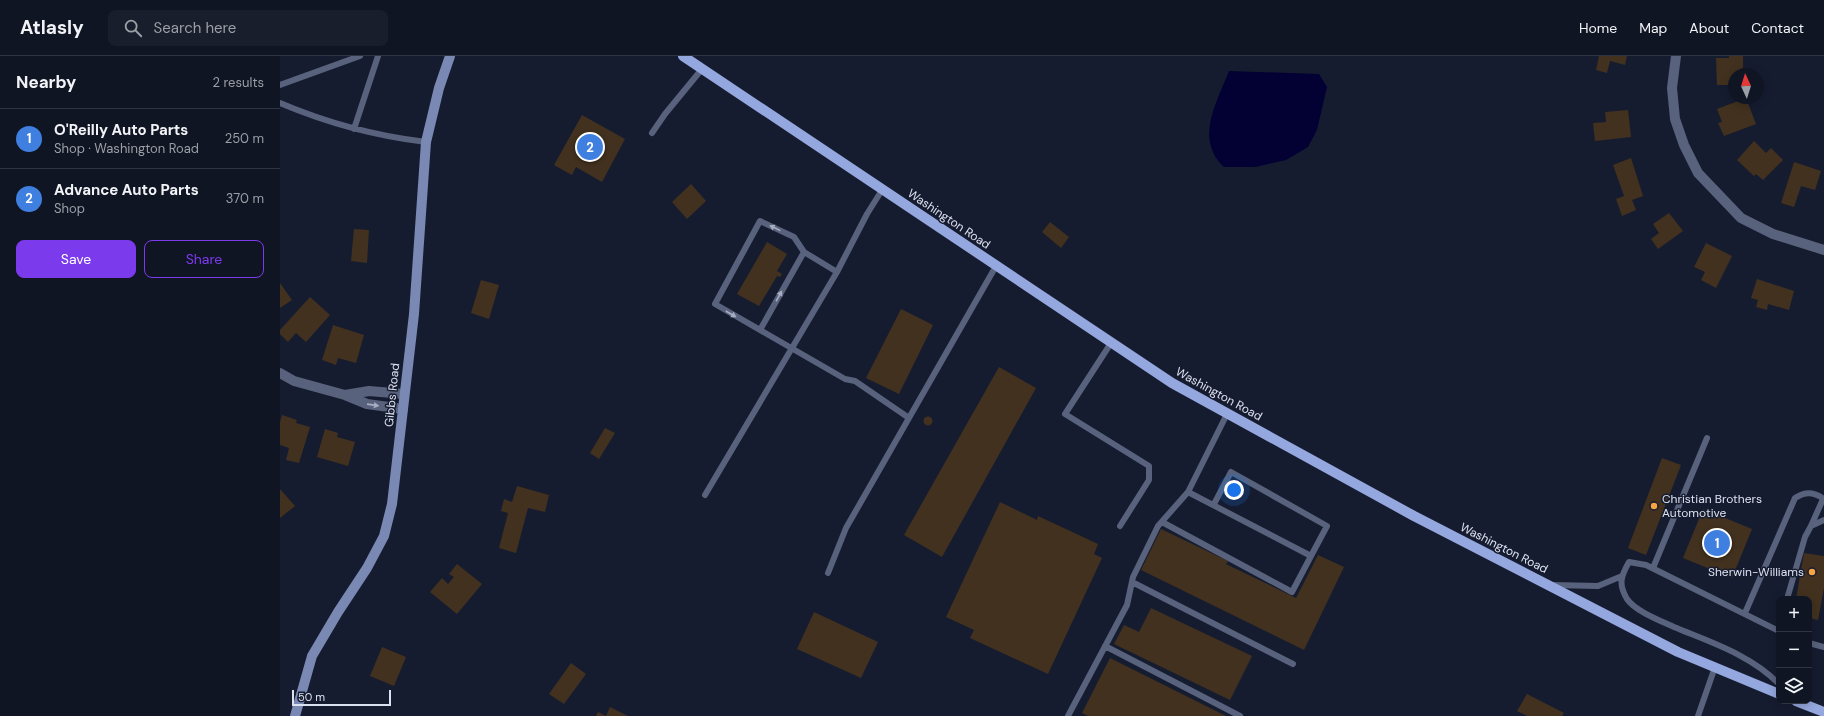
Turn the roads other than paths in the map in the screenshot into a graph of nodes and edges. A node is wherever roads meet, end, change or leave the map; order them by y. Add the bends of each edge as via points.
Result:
1 (360, 56) edge
2 (378, 56) edge
3 (450, 56) edge
4 (683, 56) edge
5 (1676, 56) edge
6 (702, 69) junction
7 (280, 85) edge
8 (280, 103) edge
9 (354, 129) junction
10 (652, 133) dead end
11 (426, 142) junction
12 (882, 190) junction
13 (1824, 250) edge
14 (804, 252) junction
15 (996, 266) junction
16 (837, 272) junction
17 (760, 330) junction
18 (1110, 343) junction
19 (793, 349) junction
20 (280, 373) edge
21 (345, 394) junction
22 (404, 394) junction
23 (403, 409) junction
24 (1227, 414) junction
25 (909, 418) junction
26 (1707, 438) dead end
27 (1188, 492) junction
28 (705, 495) dead end
29 (1824, 499) edge
30 (1214, 504) junction
31 (1824, 520) edge
32 (1162, 522) junction
33 (1120, 526) dead end
34 (1812, 526) junction
35 (1310, 556) junction
36 (1653, 568) junction
37 (828, 574) dead end
38 (1622, 576) junction
39 (1132, 582) junction
40 (1547, 585) junction
41 (1788, 596) edge
42 (1745, 613) junction
43 (1776, 628) edge
44 (1812, 644) edge
45 (1105, 646) junction
46 (1824, 647) edge
47 (1293, 664) dead end
48 (1714, 667) junction
49 (1776, 681) edge
50 (1776, 693) edge
51 (1804, 704) edge
52 (1824, 712) edge
53 (295, 716) edge
54 (1068, 716) edge
55 (1240, 716) edge
56 (1698, 716) edge

1 - 7 lane
2 - 9 lane
3 - 11 street, Gibbs Road
4 - 6 main road, Washington Road
5 - 13 street via 1672,88 1675,119 1698,173 1741,218 1773,234
6 - 10 lane
6 - 12 main road, Washington Road
8 - 9 lane
9 - 11 lane
11 - 22 street, Gibbs Road via 414,314
12 - 15 main road, Washington Road
12 - 16 lane
14 - 16 lane
17 -> 14 lane
14 -> 17 lane via 794,237 760,221 715,304
15 - 18 main road, Washington Road
15 - 25 lane
16 - 19 lane
17 - 19 lane
18 - 24 main road, Washington Road via 1172,383
18 - 33 lane via 1065,414 1149,466 1149,480
19 - 25 lane via 845,379 855,381
19 - 28 lane
20 - 21 street via 294,381
21 - 22 street via 369,391
21 -> 23 street via 367,404
22 - 23 street, Gibbs Road
23 - 53 street, Gibbs Road via 392,504 384,536 312,656
24 - 27 lane
24 - 40 main road, Washington Road
25 - 37 lane via 846,528
26 - 36 lane
27 - 30 lane
27 - 32 lane
29 - 34 lane
29 - 42 lane via 1812,493 1802,493 1795,498
30 - 35 lane
30 - 35 lane via 1232,472 1327,526
31 - 34 lane
32 - 35 lane via 1292,592
32 - 39 lane
34 - 41 lane via 1805,536
36 - 38 lane via 1629,562
36 - 42 lane
38 - 40 lane via 1598,586
38 - 49 lane via 1621,584 1627,599 1634,606 1659,620 1739,655 1769,673
39 - 45 lane via 1127,605
39 - 47 lane
40 - 48 main road, Washington Road via 1678,652
42 - 43 lane
44 - 46 lane
45 - 54 lane
45 - 55 lane
48 - 50 main road, Washington Road
48 - 56 lane
51 - 52 main road

